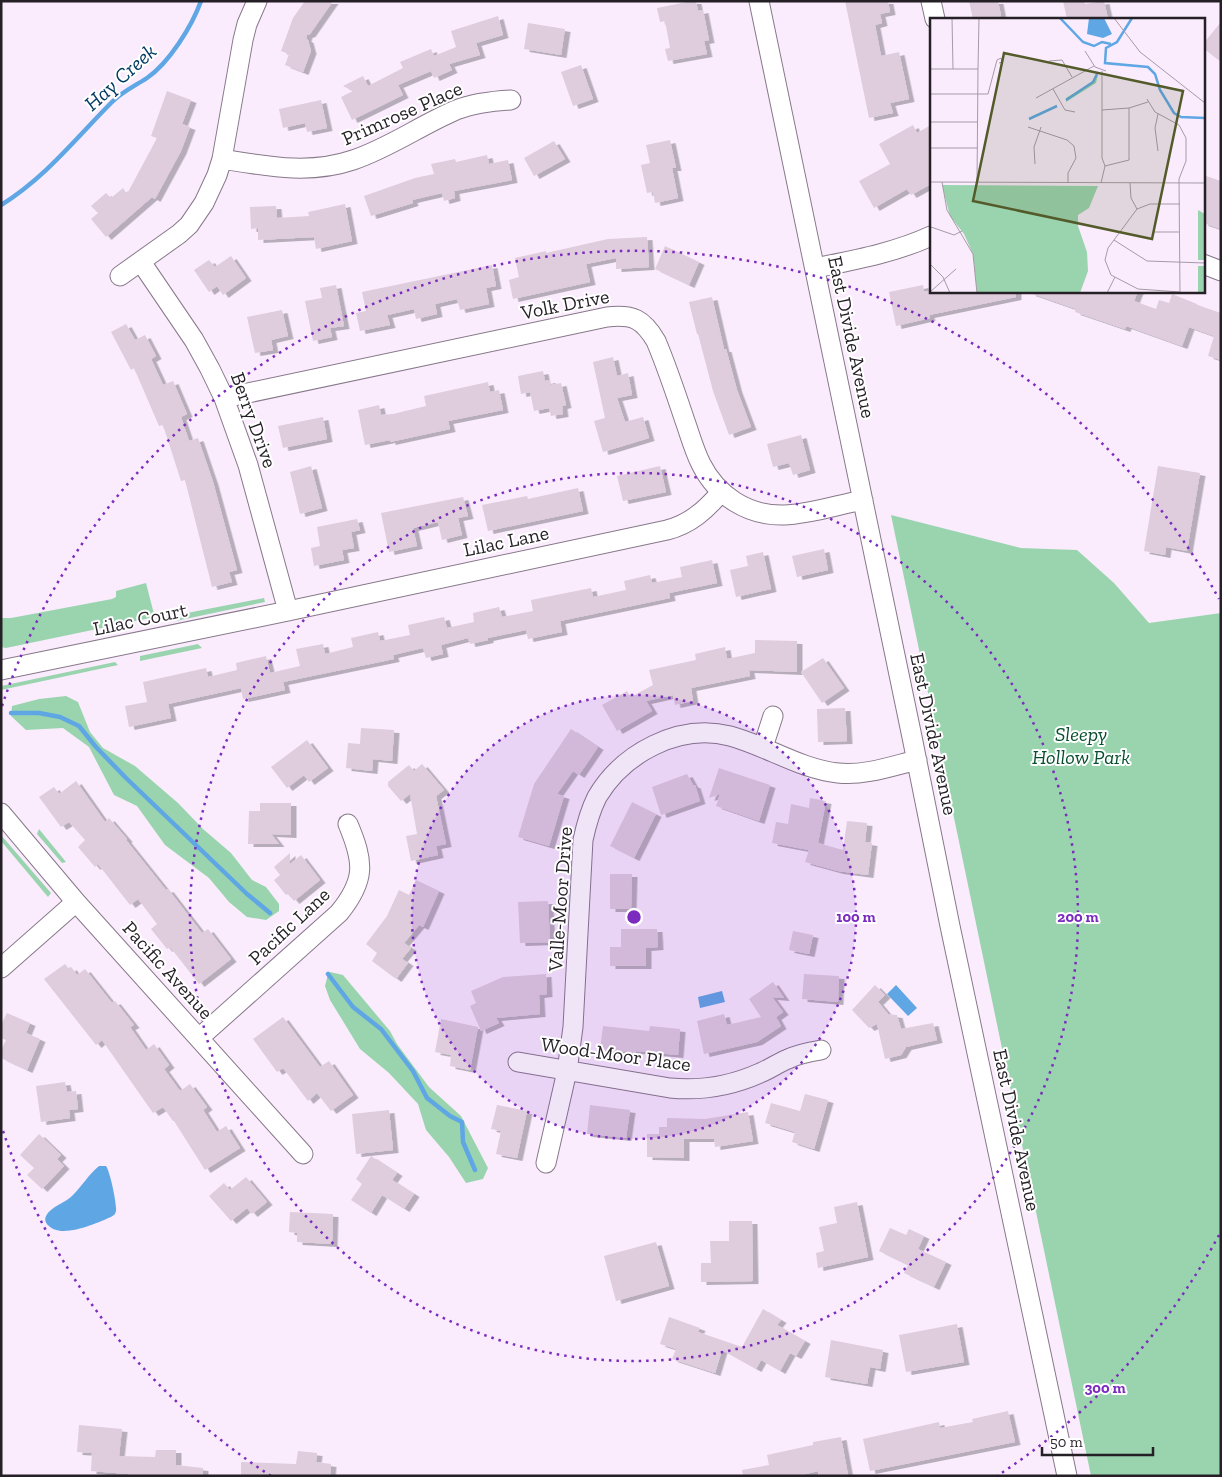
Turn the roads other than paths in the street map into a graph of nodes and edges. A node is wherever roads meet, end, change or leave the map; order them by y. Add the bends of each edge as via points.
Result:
1 (257, 1) edge
2 (759, 1) edge
3 (931, 1) edge
4 (935, 18) edge
5 (511, 100) dead end
6 (222, 158) junction
7 (930, 236) edge
8 (141, 262) junction
9 (1204, 264) edge
10 (815, 268) junction
11 (1221, 271) edge
12 (120, 276) dead end
13 (224, 398) junction
14 (721, 492) junction
15 (863, 500) junction
16 (288, 611) junction
17 (1, 670) edge
18 (773, 716) dead end
19 (763, 747) junction
20 (917, 760) junction
21 (1, 813) edge
22 (348, 824) dead end
23 (76, 902) junction
24 (1, 968) edge
25 (199, 1038) junction
26 (821, 1050) dead end
27 (518, 1062) dead end
28 (567, 1071) junction
29 (303, 1154) dead end
30 (546, 1163) dead end
31 (1064, 1475) edge

1 - 6 street via 243,40
2 - 10 street, East Divide Avenue
3 - 4 street
5 - 6 street, Primrose Place via 482,102 455,110 368,155 338,165 292,169
6 - 8 street via 212,189 197,214 179,234
7 - 10 street via 884,253
8 - 12 street
8 - 13 street, Berry Drive via 198,348
9 - 11 street
10 - 15 street, East Divide Avenue
13 - 14 street, Volk Drive via 607,317 631,316 650,330 656,341 699,459
13 - 16 street, Berry Drive via 248,465
14 - 15 street, Volk Drive via 743,507 772,514 793,514
14 - 16 street, Lilac Lane via 696,517 672,529
15 - 20 street, East Divide Avenue
16 - 17 street, Lilac Court
18 - 19 street
19 - 20 street, Valle-Moor Drive via 812,767 839,773 866,772
19 - 28 street, Valle-Moor Drive via 718,734 693,734 666,740 627,762 597,798 583,840 575,1004
20 - 31 street, East Divide Avenue
21 - 23 street, Pacific Avenue
22 - 25 street, Pacific Lane via 359,856 360,874 349,901
23 - 24 street
23 - 25 street, Pacific Avenue
25 - 29 street, Pacific Avenue
26 - 28 street, Wood-Moor Place via 797,1055 733,1083 704,1089 670,1088
27 - 28 street, Wood-Moor Place
28 - 30 street, Valle-Moor Drive

